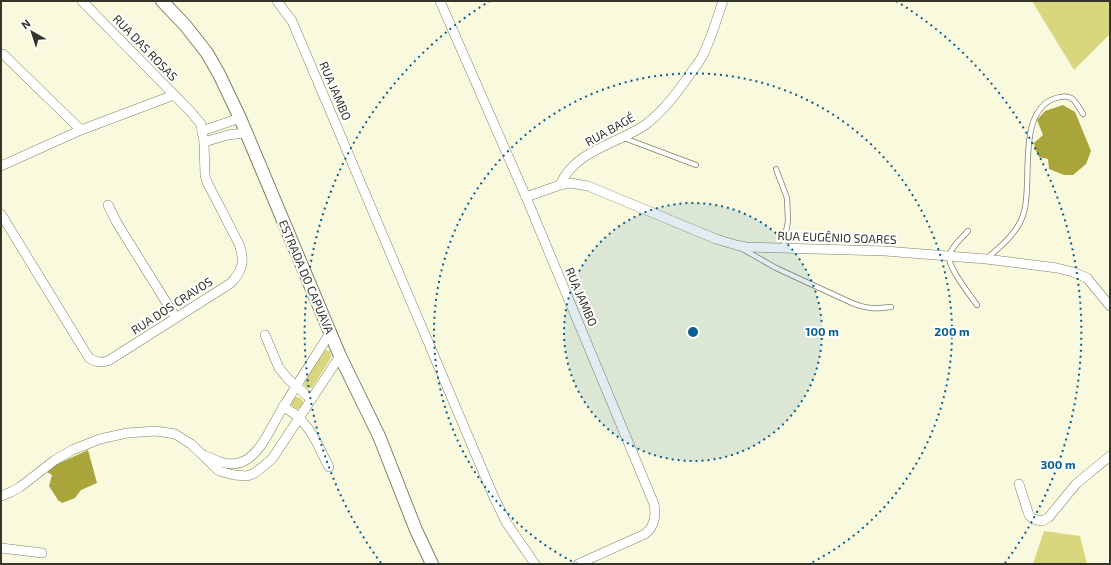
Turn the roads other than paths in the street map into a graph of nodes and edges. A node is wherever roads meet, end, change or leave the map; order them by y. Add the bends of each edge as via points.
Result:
1 (82, 1) edge
2 (162, 1) edge
3 (276, 1) edge
4 (723, 1) edge
5 (444, 3) edge
6 (3, 54) dead end
7 (174, 95) junction
8 (1083, 114) dead end
9 (240, 118) junction
10 (81, 130) junction
11 (202, 131) junction
12 (245, 133) junction
13 (624, 138) junction
14 (204, 142) junction
15 (696, 165) dead end
16 (1, 166) edge
17 (776, 169) dead end
18 (560, 185) junction
19 (526, 197) junction
20 (108, 204) dead end
21 (1, 214) edge
22 (968, 231) dead end
23 (736, 245) junction
24 (783, 248) junction
25 (949, 257) junction
26 (986, 259) junction
27 (977, 305) dead end
28 (1110, 306) edge
29 (891, 307) dead end
30 (176, 318) junction
31 (330, 333) junction
32 (265, 335) dead end
33 (340, 356) junction
34 (296, 386) junction
35 (311, 399) junction
36 (283, 406) junction
37 (299, 417) junction
38 (275, 421) junction
39 (289, 432) junction
40 (203, 455) junction
41 (1110, 456) edge
42 (329, 467) dead end
43 (1019, 484) dead end
44 (1, 496) edge
45 (1, 548) edge
46 (42, 553) dead end
47 (432, 564) edge
48 (535, 564) edge
49 (578, 564) edge

1 - 7 street, RUA DAS ROSAS
2 - 9 main road, ESTRADA DO CAPUAVA via 207,53
3 - 48 street, RUA JAMBO via 292,21 493,496 506,522
4 - 13 street, RUA BAGÉ via 703,55 678,93 645,124
5 - 19 street, RUA JAMBO
6 - 10 street
7 - 10 street
7 - 11 street, RUA DOS CRAVOS via 196,117
8 - 26 lane via 1069,96 1052,99 1036,113 1029,140 1024,213 1017,228
9 - 11 street
9 - 12 main road, ESTRADA DO CAPUAVA
10 - 16 street
11 - 14 street, RUA DOS CRAVOS
12 - 14 street
12 - 31 main road, ESTRADA DO CAPUAVA
13 - 15 lane
13 - 18 street, RUA BAGÉ via 575,164
14 - 30 street, RUA DOS CRAVOS via 207,182 239,244 242,264 239,274 231,283
17 - 24 lane via 787,198 788,221
18 - 19 street
18 - 23 street, RUA EUGÊNIO SOARES via 570,183 588,186
19 - 49 street, RUA JAMBO via 656,513 651,529 645,534
20 - 30 street via 117,223
21 - 30 street, RUA DOS CRAVOS via 89,358 95,362 108,362
22 - 25 lane
23 - 24 street, RUA EUGÊNIO SOARES
23 - 29 lane via 752,256 852,303 865,308
24 - 25 street, RUA EUGÊNIO SOARES via 873,250
25 - 26 street, RUA EUGÊNIO SOARES
25 - 27 lane via 954,271
26 - 28 street, RUA EUGÊNIO SOARES via 1057,268 1080,274 1087,278
31 - 33 main road, ESTRADA DO CAPUAVA
31 - 34 street
32 - 34 street via 279,368
33 - 35 street
33 - 47 main road, ESTRADA DO CAPUAVA via 379,436
34 - 35 street
34 - 36 street
35 - 37 street
36 - 37 street
36 - 38 street
37 - 39 street
37 - 42 street via 312,434
38 - 39 street
38 - 40 street via 263,443 244,462 223,464
39 - 40 street via 272,459 247,476 226,474 209,463
40 - 44 street via 175,434 156,431 128,433 100,439 72,450 20,487
41 - 43 street via 1076,484 1042,521 1032,519 1029,515
45 - 46 street

